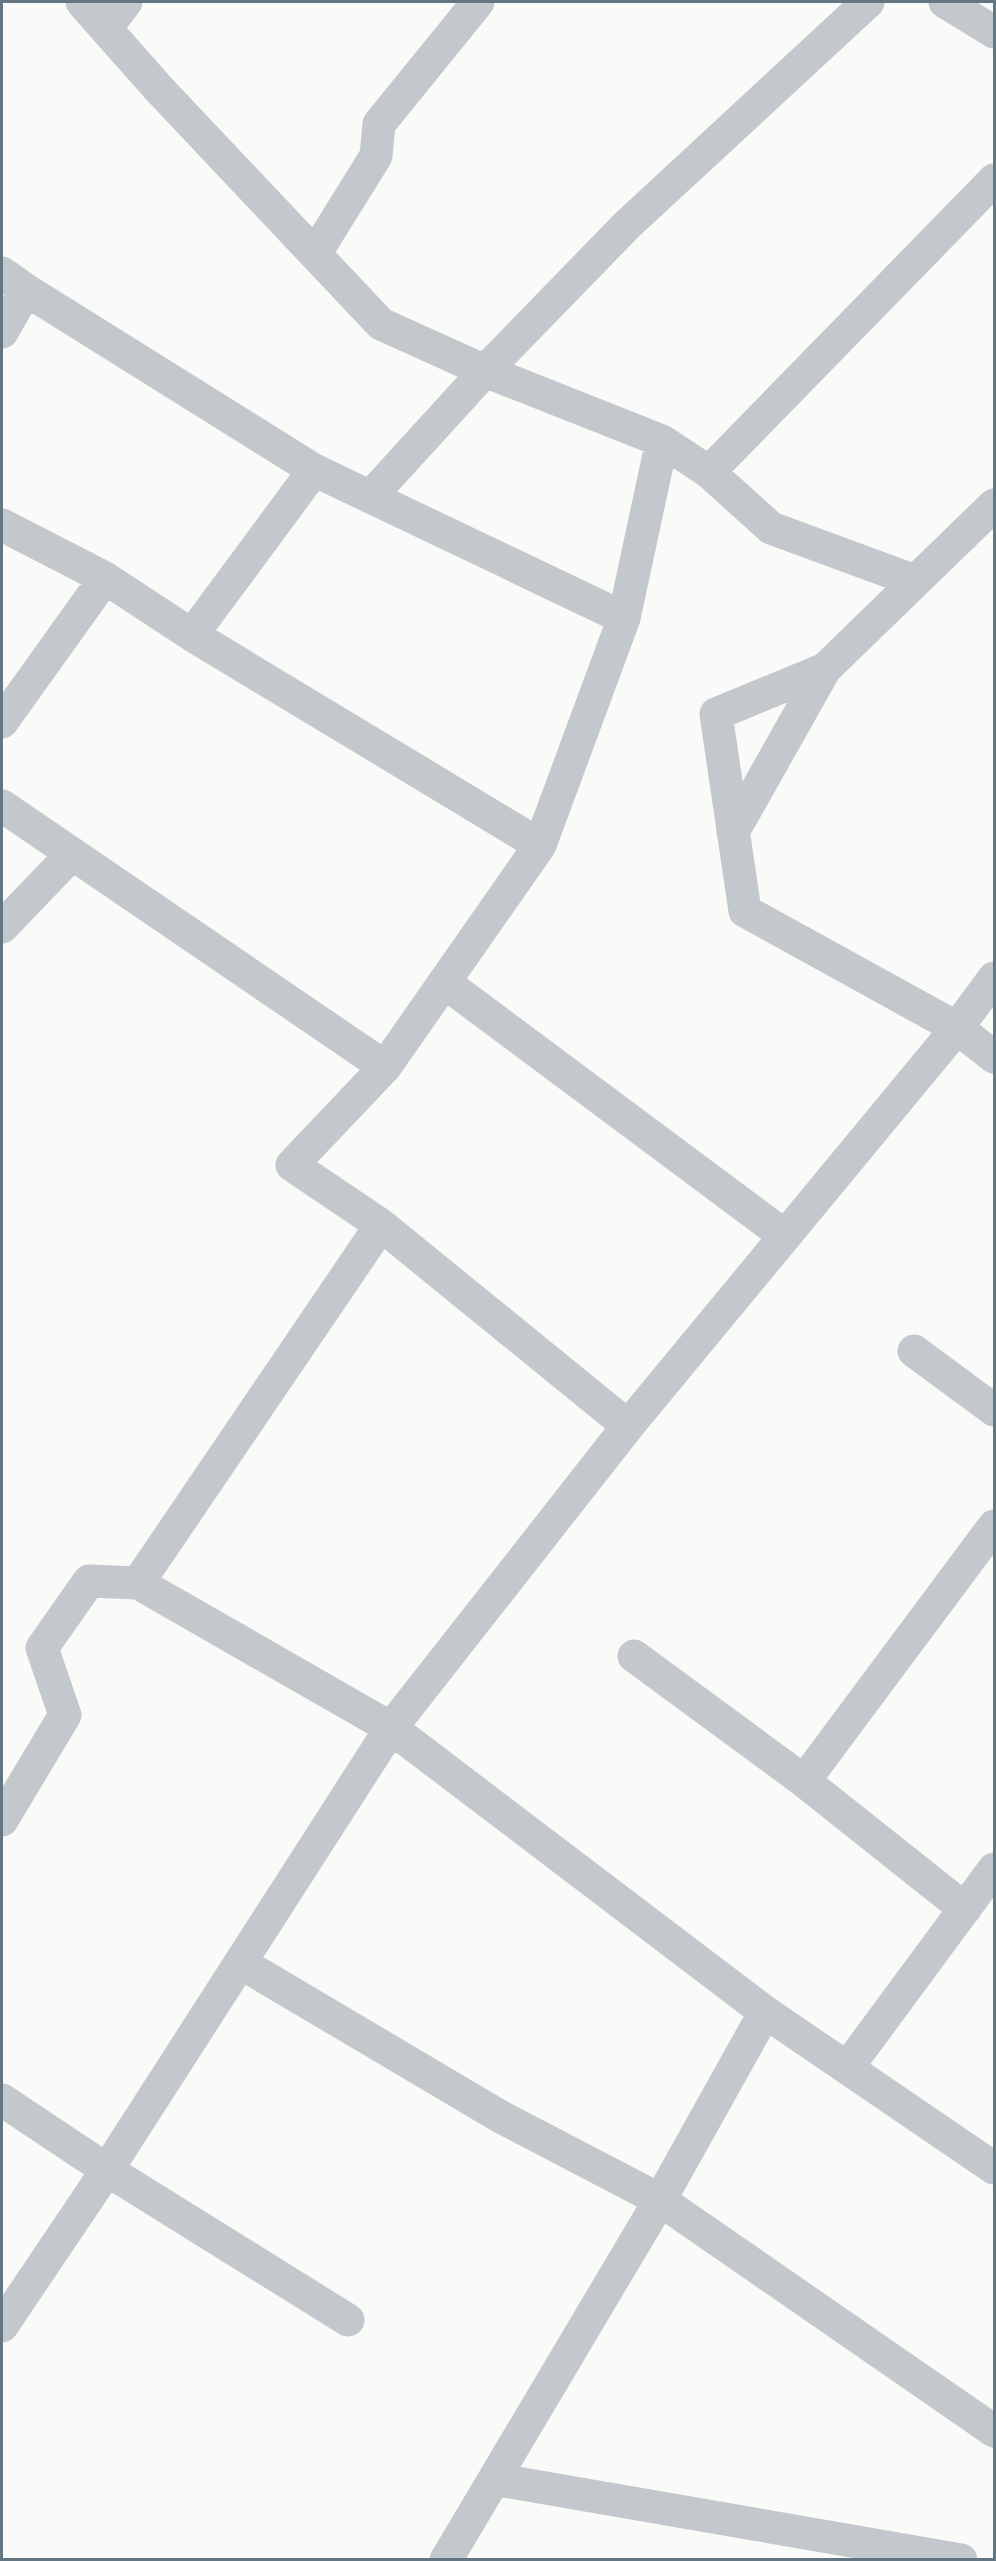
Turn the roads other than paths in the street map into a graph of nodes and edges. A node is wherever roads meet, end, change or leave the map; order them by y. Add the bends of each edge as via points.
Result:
1 (82, 2) edge
2 (126, 2) edge
3 (478, 2) edge
4 (868, 2) edge
5 (945, 2) edge
6 (106, 28) junction
7 (994, 32) edge
8 (994, 180) edge
9 (315, 254) junction
10 (14, 281) edge
11 (2, 332) edge
12 (485, 371) junction
13 (662, 441) junction
14 (314, 470) junction
15 (709, 472) junction
16 (370, 497) junction
17 (994, 505) edge
18 (2, 525) edge
19 (105, 578) junction
20 (915, 581) junction
21 (624, 618) junction
22 (192, 635) junction
23 (825, 669) junction
24 (2, 722) edge
25 (2, 806) edge
26 (733, 832) junction
27 (540, 845) junction
28 (72, 854) junction
29 (2, 927) edge
30 (994, 978) edge
31 (444, 982) junction
32 (957, 1028) junction
33 (994, 1057) edge
34 (385, 1067) junction
35 (381, 1225) junction
36 (785, 1236) junction
37 (914, 1352) dead end
38 (994, 1410) edge
39 (628, 1426) junction
40 (994, 1527) edge
41 (138, 1583) junction
42 (634, 1656) dead end
43 (391, 1728) junction
44 (804, 1781) junction
45 (2, 1820) edge
46 (994, 1869) edge
47 (965, 1909) junction
48 (241, 1963) junction
49 (765, 2012) junction
50 (847, 2068) junction
51 (2, 2100) edge
52 (994, 2168) edge
53 (107, 2170) junction
54 (660, 2200) junction
55 (348, 2320) dead end
56 (2, 2325) edge
57 (994, 2431) edge
58 (494, 2479) junction
59 (446, 2559) edge
60 (961, 2559) edge

1 - 6 street
2 - 6 street
3 - 9 street via 379,124 376,156
4 - 12 street via 627,225
5 - 7 street
6 - 9 street
8 - 15 street
9 - 12 street via 381,324
10 - 11 street
10 - 14 street
12 - 13 street
12 - 16 street
13 - 15 street
13 - 21 street
14 - 16 street
14 - 22 street
15 - 20 street via 771,528
16 - 21 street
17 - 20 street
18 - 19 street
19 - 22 street
19 - 24 street
20 - 23 street
21 - 27 street
22 - 27 street
23 - 26 street
23 - 26 street via 716,714
25 - 28 street
26 - 32 street via 745,911
27 - 31 street
28 - 29 street
28 - 34 street
30 - 32 street
31 - 34 street
31 - 36 street
32 - 33 street
32 - 36 street
34 - 35 street via 292,1165
35 - 39 street
35 - 41 street
36 - 39 street
37 - 38 street
39 - 43 street
40 - 44 street
41 - 43 street
41 - 45 street via 89,1581 42,1648 65,1715
42 - 44 street
43 - 48 street
43 - 49 street
44 - 47 street
46 - 47 street
47 - 50 street
48 - 53 street
48 - 54 street via 501,2117
49 - 50 street
49 - 54 street
50 - 52 street
51 - 53 street
53 - 55 street
53 - 56 street
54 - 57 street
54 - 58 street
58 - 59 street
58 - 60 street

